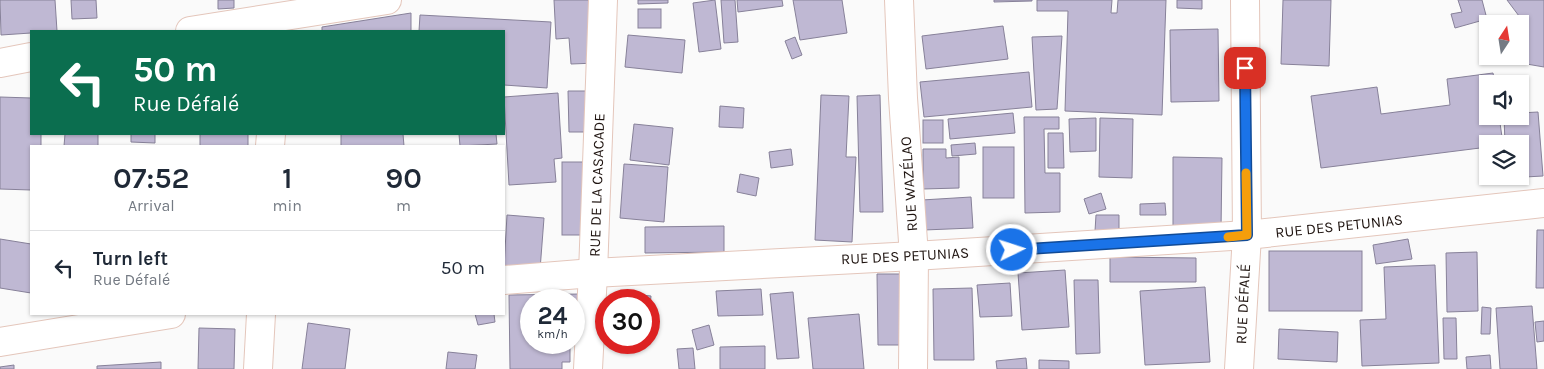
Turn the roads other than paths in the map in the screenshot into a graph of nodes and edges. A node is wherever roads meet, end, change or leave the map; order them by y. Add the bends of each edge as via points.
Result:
1 (387, 0) edge
2 (603, 0) edge
3 (899, 0) edge
4 (1246, 0) edge
5 (277, 16) edge
6 (196, 30) edge
7 (30, 57) edge
8 (0, 62) edge
9 (1544, 203) edge
10 (1247, 235) junction
11 (914, 256) junction
12 (593, 273) junction
13 (505, 280) edge
14 (165, 315) edge
15 (261, 315) edge
16 (0, 342) edge
17 (258, 369) edge
18 (588, 369) edge
19 (913, 369) edge
20 (1239, 369) edge

1 - 5 street
2 - 12 street, RUE DE LA CASACADE
3 - 11 street, RUE WAZÉLAO
4 - 10 street, RUE DÉFALÉ
5 - 6 street
7 - 8 street
9 - 10 street, RUE DES PETUNIAS
10 - 11 street, RUE DES PETUNIAS
10 - 20 street, RUE DÉFALÉ
11 - 12 street, RUE DES PETUNIAS
11 - 19 street, RUE WAZÉLAO
12 - 13 street, RUE DES PETUNIAS
12 - 18 street, RUE DE LA CASACADE
14 - 16 street
15 - 17 street

